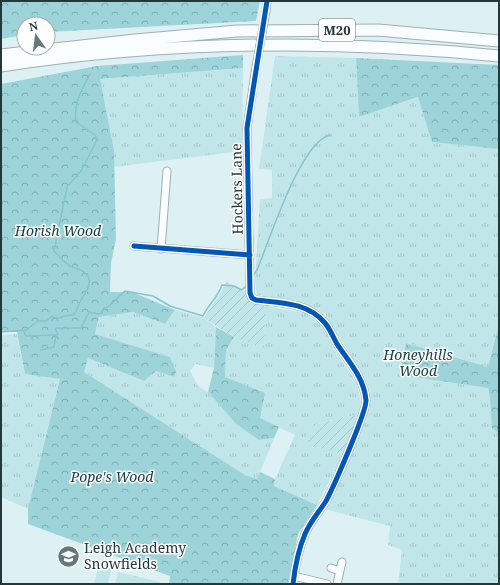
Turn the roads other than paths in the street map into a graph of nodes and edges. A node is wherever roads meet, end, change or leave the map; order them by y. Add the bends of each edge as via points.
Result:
1 (268, 1) edge
2 (499, 41) edge
3 (1, 55) edge
4 (499, 56) edge
5 (1, 66) edge
6 (167, 171) dead end
7 (134, 246) dead end
8 (161, 249) junction
9 (250, 255) junction
10 (342, 562) dead end
11 (331, 568) dead end
12 (340, 570) junction
13 (294, 576) junction
14 (292, 584) edge
15 (327, 584) edge
16 (336, 584) edge

1 - 9 street, Hockers Lane, bridge via 248,128
2 - 3 highway, M20 via 378,30 237,31
4 - 5 highway, M20 via 368,46 233,46 129,51
6 - 8 street
7 - 8 street
8 - 9 street
9 - 13 street, Hockers Lane via 252,298 299,306 326,324 335,342 362,380 367,402 325,501 304,535
10 - 12 street
11 - 12 street
12 - 16 street
13 - 14 street, Hockers Lane
13 - 15 street

